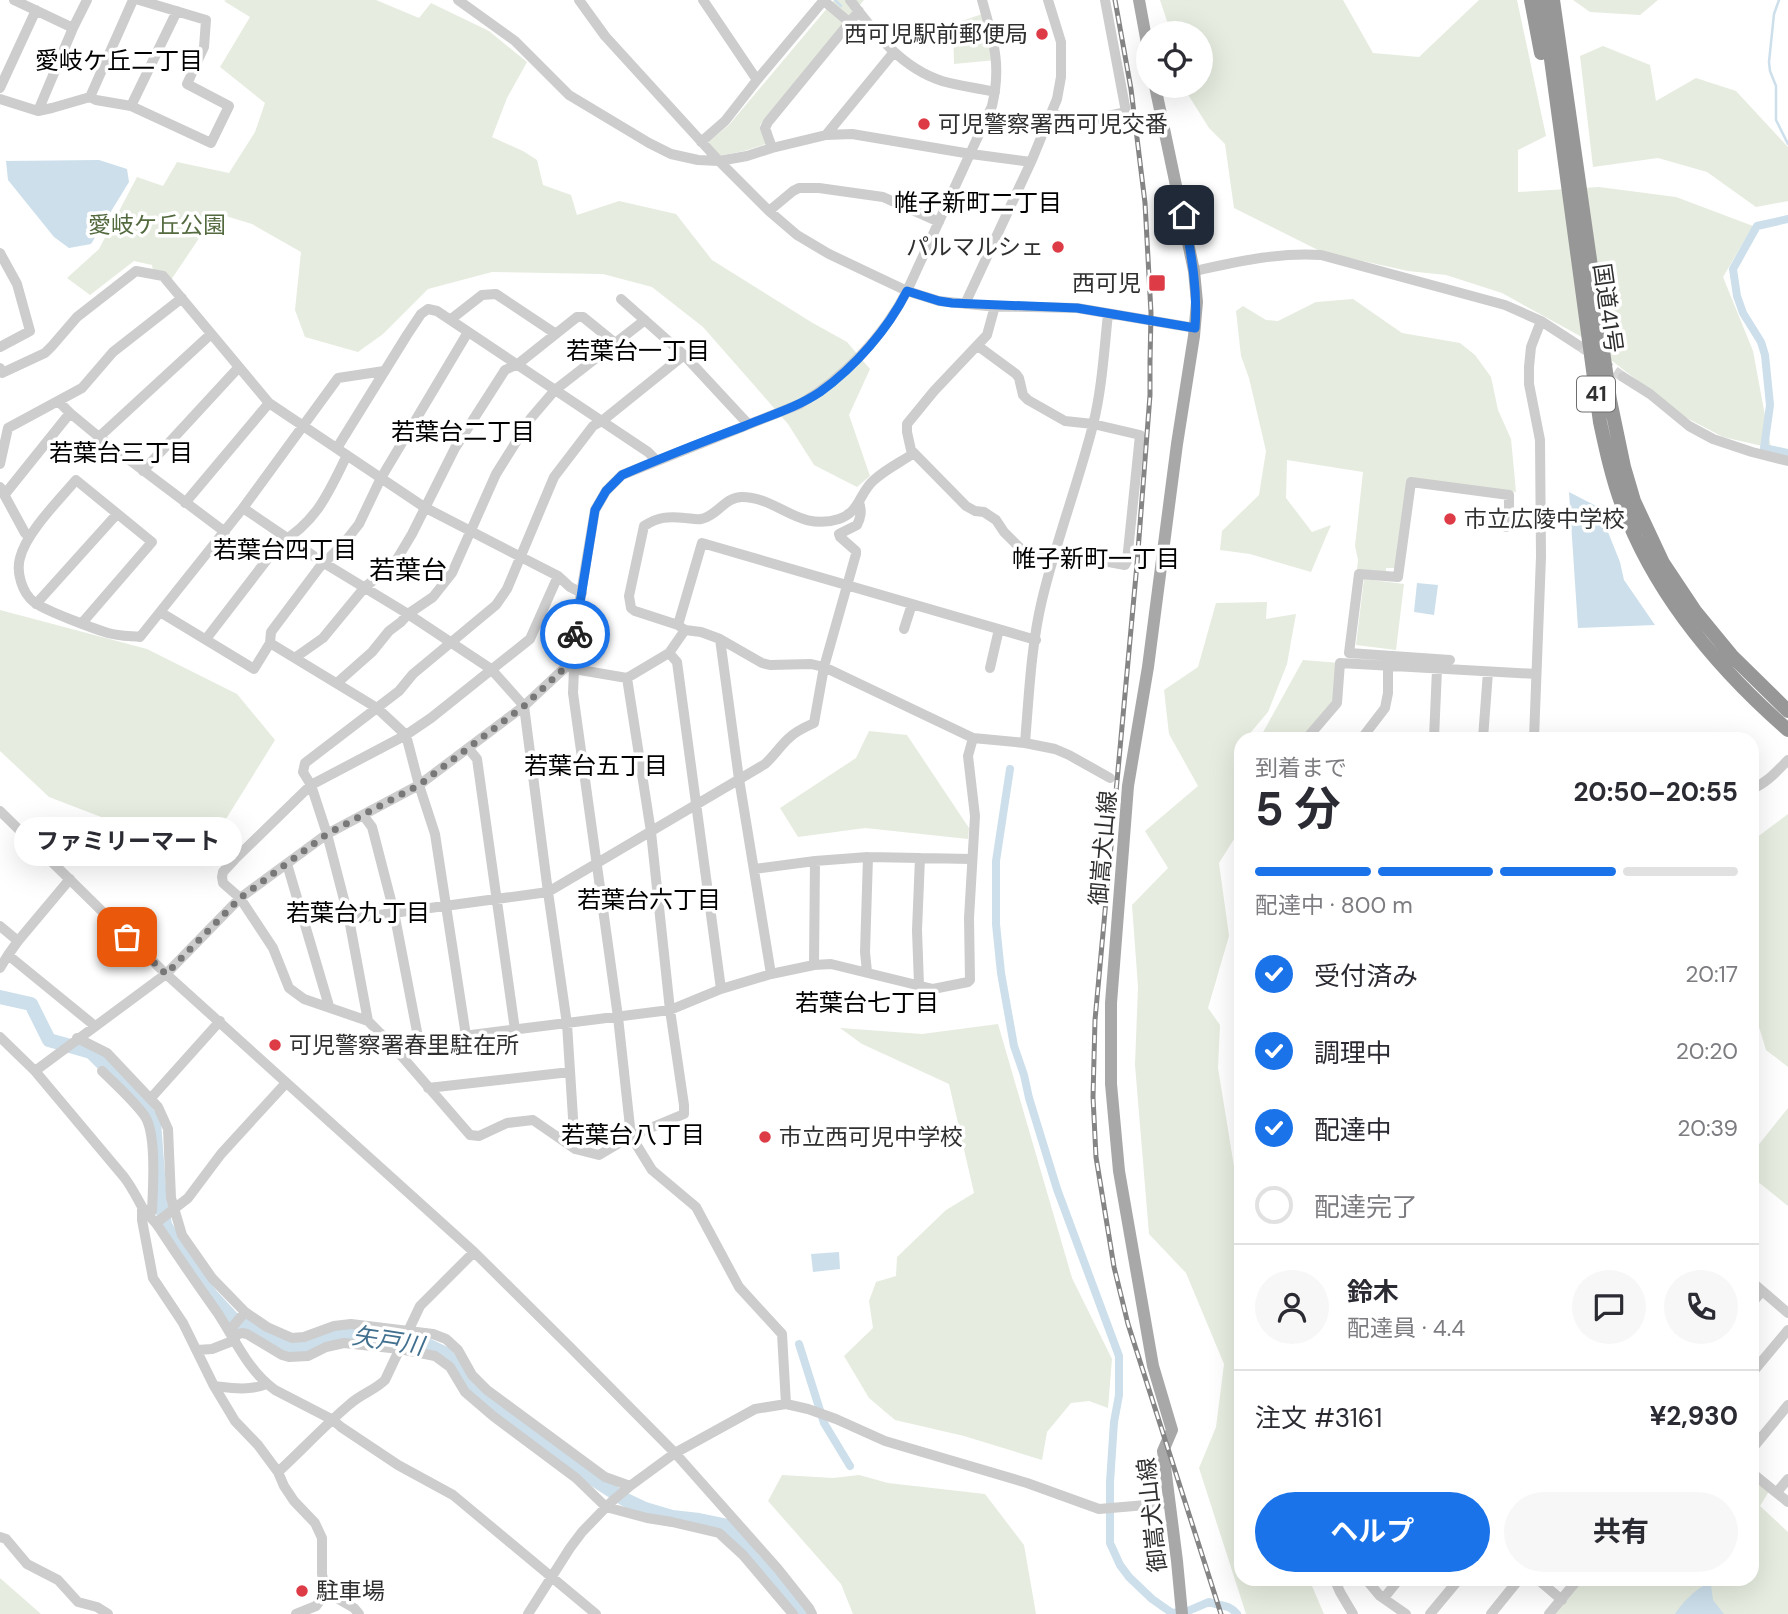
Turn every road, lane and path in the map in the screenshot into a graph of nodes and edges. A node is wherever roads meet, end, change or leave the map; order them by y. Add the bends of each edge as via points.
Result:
1 (14, 0) edge
2 (87, 0) edge
3 (133, 0) edge
4 (139, 0) edge
5 (458, 0) edge
6 (579, 0) edge
7 (703, 0) edge
8 (850, 0) edge
9 (982, 0) edge
10 (1048, 0) edge
11 (1105, 0) edge
12 (1139, 0) edge
13 (1531, 0) edge
14 (1543, 0) edge
15 (1553, 0) edge
16 (1563, 0) edge
17 (824, 1) edge
18 (36, 10) junction
19 (177, 11) junction
20 (859, 11) junction
21 (1143, 21) edge
22 (849, 22) junction
23 (73, 28) junction
24 (894, 52) junction
25 (757, 80) junction
26 (0, 88) edge
27 (995, 92) junction
28 (90, 97) junction
29 (1158, 98) edge
30 (0, 99) edge
31 (131, 106) junction
32 (38, 111) junction
33 (1052, 113) junction
34 (826, 135) junction
35 (701, 142) junction
36 (772, 148) junction
37 (971, 154) junction
38 (719, 161) junction
39 (1031, 162) junction
40 (1569, 192) junction
41 (1582, 206) junction
42 (769, 211) junction
43 (939, 222) junction
44 (0, 253) edge
45 (1194, 271) junction
46 (907, 291) junction
47 (182, 298) junction
48 (621, 299) dead end
49 (965, 304) junction
50 (995, 306) junction
51 (1108, 314) junction
52 (450, 320) junction
53 (645, 320) junction
54 (1541, 321) junction
55 (1195, 328) junction
56 (468, 332) junction
57 (211, 334) junction
58 (556, 334) junction
59 (615, 343) junction
60 (1578, 345) tunnel mouth
61 (978, 346) junction
62 (0, 347) edge
63 (684, 355) junction
64 (518, 365) junction
65 (239, 367) junction
66 (0, 368) edge
67 (384, 371) junction
68 (1623, 377) tunnel mouth
69 (555, 390) junction
70 (59, 402) junction
71 (269, 403) junction
72 (70, 413) junction
73 (601, 421) junction
74 (748, 424) junction
75 (1093, 424) junction
76 (303, 427) junction
77 (99, 437) junction
78 (337, 448) junction
79 (914, 453) junction
80 (347, 455) junction
81 (656, 460) junction
82 (1788, 461) edge
83 (0, 464) edge
84 (143, 471) junction
85 (381, 478) junction
86 (2, 490) edge
87 (859, 502) junction
88 (185, 503) junction
89 (424, 507) junction
90 (243, 508) junction
91 (117, 514) junction
92 (1506, 527) dead end
93 (470, 531) junction
94 (225, 532) junction
95 (29, 537) junction
96 (288, 539) junction
97 (1055, 552) junction
98 (520, 556) junction
99 (324, 563) junction
100 (558, 576) junction
101 (847, 584) junction
102 (365, 587) junction
103 (582, 593) junction
104 (36, 604) junction
105 (912, 604) junction
106 (160, 612) junction
107 (408, 614) junction
108 (82, 623) junction
109 (682, 627) junction
110 (904, 629) dead end
111 (999, 629) junction
112 (206, 639) junction
113 (720, 639) junction
114 (1036, 640) junction
115 (270, 643) junction
116 (452, 643) junction
117 (669, 653) junction
118 (296, 657) junction
119 (1450, 660) dead end
120 (572, 667) junction
121 (824, 667) junction
122 (1388, 667) junction
123 (990, 668) dead end
124 (491, 669) junction
125 (1437, 669) junction
126 (1488, 671) junction
127 (1536, 674) junction
128 (627, 678) junction
129 (337, 683) junction
130 (524, 706) junction
131 (377, 708) junction
132 (1788, 710) edge
133 (1788, 730) edge
134 (1312, 732) edge
135 (1367, 732) edge
136 (1434, 732) edge
137 (1483, 732) edge
138 (1534, 732) edge
139 (406, 735) junction
140 (973, 738) junction
141 (1025, 743) junction
142 (468, 748) junction
143 (1788, 760) edge
144 (1110, 778) dead end
145 (739, 779) junction
146 (311, 785) junction
147 (419, 785) junction
148 (1759, 785) edge
149 (697, 804) junction
150 (0, 811) edge
151 (363, 815) junction
152 (651, 832) junction
153 (327, 834) junction
154 (868, 857) junction
155 (920, 858) junction
156 (972, 859) junction
157 (815, 861) junction
158 (597, 863) junction
159 (286, 864) junction
160 (754, 869) junction
161 (70, 879) junction
162 (548, 892) junction
163 (240, 898) junction
164 (497, 898) junction
165 (446, 905) junction
166 (394, 912) junction
167 (349, 919) junction
168 (0, 926) edge
169 (19, 941) junction
170 (9, 955) junction
171 (814, 965) junction
172 (0, 968) edge
173 (866, 972) junction
174 (166, 974) junction
175 (771, 974) junction
176 (919, 985) junction
177 (721, 989) junction
178 (329, 1006) junction
179 (670, 1010) junction
180 (618, 1017) junction
181 (219, 1021) junction
182 (368, 1021) junction
183 (567, 1024) junction
184 (95, 1026) junction
185 (515, 1030) junction
186 (466, 1036) junction
187 (0, 1037) edge
188 (77, 1038) junction
189 (419, 1042) junction
190 (392, 1045) junction
191 (35, 1071) junction
192 (102, 1071) dead end
193 (570, 1072) junction
194 (286, 1083) junction
195 (428, 1088) junction
196 (151, 1098) junction
197 (631, 1136) junction
198 (575, 1149) junction
199 (175, 1209) junction
200 (145, 1211) junction
201 (156, 1223) junction
202 (474, 1252) junction
203 (1759, 1289) edge
204 (1762, 1291) junction
205 (1759, 1295) edge
206 (245, 1312) junction
207 (1788, 1313) edge
208 (409, 1330) junction
209 (1788, 1330) edge
210 (232, 1336) junction
211 (400, 1349) junction
212 (197, 1350) junction
213 (1759, 1365) edge
214 (267, 1384) junction
215 (214, 1386) junction
216 (786, 1404) junction
217 (1786, 1411) edge
218 (333, 1420) junction
219 (1759, 1441) edge
220 (675, 1453) junction
221 (278, 1472) junction
222 (1759, 1478) edge
223 (1788, 1479) edge
224 (630, 1486) junction
225 (1777, 1492) junction
226 (1788, 1502) edge
227 (1170, 1503) junction
228 (608, 1505) junction
229 (0, 1537) edge
230 (552, 1576) junction
231 (1337, 1586) edge
232 (1373, 1586) edge
233 (1394, 1586) edge
234 (1453, 1586) edge
235 (1514, 1586) edge
236 (1545, 1586) edge
237 (1573, 1586) edge
238 (326, 1592) junction
239 (1384, 1598) junction
240 (1562, 1600) junction
241 (1181, 1607) edge
242 (108, 1614) edge
243 (296, 1614) edge
244 (359, 1614) edge
245 (528, 1614) edge
246 (596, 1614) edge
247 (793, 1614) edge
248 (812, 1614) edge
249 (1353, 1614) edge
250 (1406, 1614) edge
251 (1430, 1614) edge
252 (1491, 1614) edge
253 (1549, 1614) edge

1 - 18 street
2 - 23 street
3 - 28 street
4 - 19 street
5 - 38 street via 515,41 569,95 671,154
6 - 35 street via 605,36
7 - 25 street
8 - 20 street
9 - 27 street via 996,52
10 - 33 street via 1062,61
11 - 33 street via 1126,112 1077,123
12 - 21 main road
13 - 40 highway
14 - 40 highway, 国道41号 / 41
15 - 41 highway, 国道41号 / 41
16 - 41 highway
17 - 22 street
17 - 25 street
18 - 23 street
18 - 26 street
19 - 31 street
19 - 31 street via 206,20 204,47 187,84 229,106 211,144
20 - 22 street
20 - 24 street
22 - 36 street via 768,122 765,128
23 - 32 street
24 - 27 street via 915,69 942,80
24 - 34 street
25 - 35 street via 725,121
27 - 37 street
28 - 31 street
28 - 32 street
29 - 45 main road, 御嵩犬山線
30 - 32 street
33 - 39 street
34 - 36 street
34 - 37 street via 852,134
35 - 38 street
36 - 38 street
37 - 39 street
37 - 43 street
38 - 42 street
39 - 49 street
40 - 133 highway, 国道41号 / 41 via 1600,422 1621,504 1639,546 1686,624 1721,666
41 - 132 highway, 国道41号 / 41 via 1610,400 1634,500 1663,564 1695,611 1732,656
42 - 43 street via 799,188 819,188 883,197
42 - 46 street via 829,254
43 - 46 street
44 - 62 street via 17,284 30,331
45 - 54 street via 1273,256 1321,255 1490,300
45 - 55 main road, 御嵩犬山線
46 - 49 street
46 - 74 street via 886,327 834,381 800,404
47 - 57 street
47 - 66 street via 163,276 135,271 77,317 45,353 2,373
47 - 70 street via 113,352 82,388
48 - 53 street
49 - 50 street
50 - 51 street via 1077,308
50 - 61 street via 988,335
51 - 55 street
51 - 75 street
52 - 56 street
52 - 58 street via 482,295 496,294
52 - 67 street via 428,309 421,314
53 - 59 street
53 - 63 street
54 - 60 street
54 - 127 street via 1529,367 1540,440
55 - 227 main road, 御嵩犬山線 via 1128,786 1111,1003 1111,1084 1119,1171 1153,1366 1172,1430 1163,1451
56 - 64 street
56 - 85 street
57 - 65 street
57 - 77 street
58 - 59 street via 583,317
58 - 64 street
59 - 69 street
61 - 75 street via 1016,374 1028,401 1065,421
61 - 79 street via 907,424
63 - 73 street
63 - 74 street
64 - 69 street
64 - 89 street via 505,370 454,448
65 - 71 street
65 - 84 street
67 - 76 street via 338,378
67 - 78 street
68 - 82 street via 1701,433
69 - 73 street
69 - 93 street via 503,463
70 - 72 street
70 - 83 street via 8,428
71 - 76 street
71 - 88 street
72 - 77 street
72 - 86 street
73 - 81 street
73 - 98 street via 554,477
74 - 81 street
75 - 97 street
75 - 97 street via 1140,435 1127,561 1125,565
76 - 78 street
76 - 90 street
77 - 84 street
78 - 80 street
79 - 87 street via 871,482
79 - 97 street via 966,506 996,520 1026,555
80 - 85 street
80 - 96 street via 315,515
81 - 103 street via 622,475 595,510
84 - 88 street
85 - 89 street
85 - 99 street via 359,524
86 - 95 street
87 - 101 street via 858,526 839,534 856,551
87 - 109 street via 853,512 823,523 740,497 700,520 666,516 644,526 629,596 631,608
88 - 94 street
89 - 93 street
89 - 102 street via 394,564
90 - 94 street
90 - 96 street
91 - 95 street via 76,480
91 - 104 street
91 - 108 street via 152,542
92 - 119 street via 1509,495 1410,482 1398,577 1359,574 1349,653
93 - 98 street
93 - 107 street via 452,573 433,597
94 - 106 street
95 - 104 street via 19,570 25,591
96 - 99 street
96 - 112 street via 279,544
97 - 114 street
98 - 100 street
98 - 116 street via 496,605
99 - 102 street
99 - 115 street via 271,632
100 - 103 street
100 - 124 street via 530,639
101 - 105 street
101 - 109 street via 702,543
101 - 121 street
102 - 107 street
102 - 118 street via 323,638
103 - 120 street
104 - 108 street
105 - 110 street
105 - 111 street
106 - 108 street via 140,637
106 - 112 street
107 - 116 street
107 - 129 street
109 - 113 street
109 - 117 street
111 - 114 street
111 - 123 street
112 - 115 street via 254,669
113 - 121 street via 762,663
113 - 145 street
114 - 141 street
115 - 118 street
116 - 124 street
116 - 131 street
117 - 128 street
117 - 149 street via 677,663
118 - 129 street
120 - 128 street
120 - 130 street
120 - 158 street
121 - 140 street
121 - 145 street via 814,723 797,731 765,764
122 - 125 street
122 - 134 street via 1340,663 1337,703
122 - 135 street via 1385,708
124 - 130 street
124 - 139 street
125 - 126 street
125 - 136 street
126 - 127 street
126 - 137 street
127 - 138 street
128 - 152 street
129 - 131 street
130 - 142 street
130 - 162 street
131 - 139 street
131 - 146 street via 305,763 303,772
139 - 146 street
139 - 147 street
140 - 141 street
140 - 156 street via 968,756 975,816
141 - 144 street via 1055,749
142 - 147 street
142 - 164 street via 477,759
143 - 148 street
145 - 149 street
145 - 160 street
146 - 153 street
146 - 163 street via 223,872 223,883
147 - 151 street
147 - 165 street via 435,834
149 - 152 street
149 - 177 street
150 - 161 street
151 - 153 street
151 - 166 street via 372,827
152 - 158 street
152 - 179 street
153 - 159 street
153 - 167 street
154 - 155 street
154 - 157 street
154 - 173 street
155 - 156 street
155 - 176 street
156 - 176 street via 970,980 933,989
157 - 160 street
157 - 171 street
158 - 162 street
158 - 180 street
159 - 163 street
159 - 178 street
160 - 175 street
161 - 169 street
161 - 174 street
162 - 164 street
162 - 183 street
163 - 174 street
163 - 178 street via 273,948 289,988 304,999
164 - 165 street
164 - 185 street
165 - 166 street
165 - 186 street
166 - 167 street
166 - 189 street
167 - 182 street
168 - 169 street
169 - 170 street
170 - 172 street
170 - 184 street
171 - 173 street
171 - 175 street
173 - 176 street
174 - 181 street
174 - 184 street
175 - 177 street
177 - 179 street
178 - 182 street
179 - 180 street
179 - 197 street via 684,1114
180 - 183 street
180 - 197 street
181 - 194 street
181 - 196 street
182 - 190 street
183 - 185 street
183 - 193 street
184 - 188 street
185 - 186 street
186 - 189 street
187 - 191 street
188 - 191 street
188 - 196 street via 107,1053
189 - 190 street
190 - 195 street
191 - 200 street via 124,1177
192 - 200 street via 144,1115 151,1130 152,1211
193 - 195 street
193 - 198 street
194 - 199 street
194 - 202 street
195 - 198 street via 470,1135 533,1120
196 - 199 street via 168,1129
197 - 198 street via 599,1155
197 - 216 street via 652,1170 696,1207 739,1287 782,1334
199 - 201 street
199 - 206 street via 182,1235 212,1278
200 - 201 street
200 - 212 street via 142,1220 153,1278
201 - 210 street
202 - 208 street via 420,1306
202 - 220 street
203 - 204 street
204 - 205 street
204 - 207 street
206 - 208 street via 292,1338 351,1324
206 - 210 street
208 - 211 street
208 - 224 street via 446,1339 487,1390 605,1477
209 - 213 street
210 - 211 street via 247,1334 289,1357 344,1343
210 - 212 street via 212,1349
210 - 214 street
211 - 218 street via 385,1380
211 - 228 street via 435,1356 450,1367 465,1392
212 - 215 street
214 - 215 street
214 - 218 street
215 - 221 street via 234,1422
216 - 220 street via 755,1409
216 - 227 street via 885,1441 1099,1509
217 - 219 street
218 - 221 street
218 - 230 street via 398,1465 453,1495
220 - 224 street
220 - 248 street
221 - 238 street via 322,1538
222 - 225 street
223 - 225 street
224 - 228 street
225 - 226 street
227 - 241 main road, 御嵩犬山線
228 - 230 street via 582,1532
228 - 247 street via 620,1512 719,1534
229 - 242 street via 27,1564 58,1580 78,1602
230 - 245 street
230 - 246 street
231 - 249 street
232 - 239 street
233 - 239 street
234 - 251 street
235 - 252 street
236 - 240 street
237 - 240 street
238 - 243 street via 316,1605
238 - 244 street
239 - 250 street
240 - 253 street

